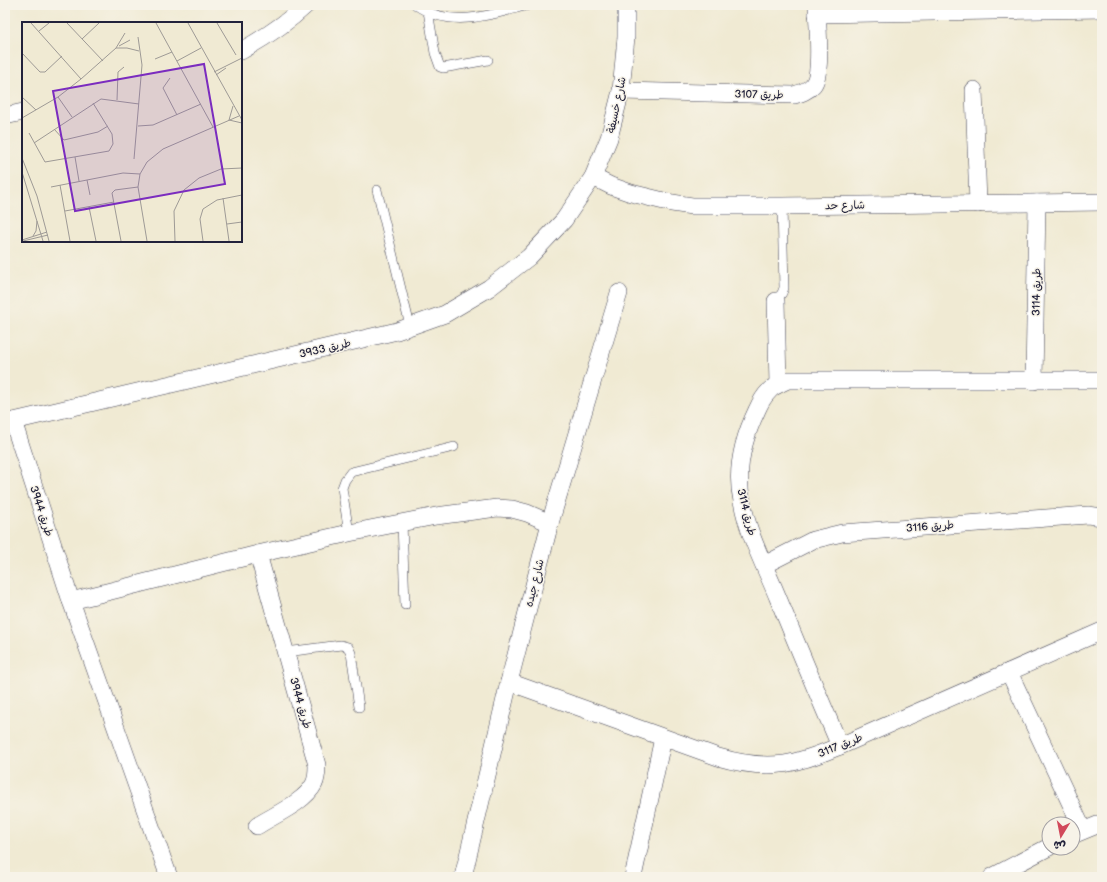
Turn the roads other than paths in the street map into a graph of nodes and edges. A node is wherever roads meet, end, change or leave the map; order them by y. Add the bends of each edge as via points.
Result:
1 (306, 5) edge
2 (416, 5) edge
3 (529, 5) edge
4 (626, 5) edge
5 (1000, 8) edge
6 (1102, 9) edge
7 (817, 10) edge
8 (428, 12) junction
9 (242, 50) edge
10 (488, 60) dead end
11 (974, 90) dead end
12 (621, 92) junction
13 (22, 112) edge
14 (5, 116) edge
15 (593, 177) junction
16 (377, 190) dead end
17 (1102, 202) edge
18 (1037, 203) junction
19 (978, 204) junction
20 (782, 206) junction
21 (619, 293) dead end
22 (776, 301) joint
23 (410, 326) junction
24 (1102, 380) edge
25 (1034, 381) junction
26 (778, 384) junction
27 (9, 422) edge
28 (454, 447) dead end
29 (1102, 517) edge
30 (402, 523) junction
31 (550, 523) junction
32 (349, 533) junction
33 (258, 554) junction
34 (764, 565) junction
35 (71, 601) junction
36 (405, 605) dead end
37 (1102, 631) edge
38 (286, 652) junction
39 (1009, 672) junction
40 (510, 682) junction
41 (359, 707) dead end
42 (663, 738) junction
43 (840, 746) junction
44 (1071, 816) edge
45 (1102, 823) edge
46 (257, 826) dead end
47 (1081, 831) edge
48 (1041, 851) edge
49 (169, 877) edge
50 (463, 877) edge
51 (633, 877) edge
52 (992, 877) edge

1 - 9 street via 262,39
2 - 8 lane
3 - 8 lane via 469,19
4 - 12 street, شارع خسيفة
5 - 6 street
5 - 7 street
7 - 12 street, طريق 3107 via 817,78 808,90 801,93 794,95
8 - 10 lane via 434,53 440,67
11 - 19 street
12 - 15 street, شارع خسيفة via 609,138
13 - 14 street
15 - 20 street, شارع حد via 631,193 672,203
15 - 23 street, طريق 3933 via 564,220 529,257 489,288 445,314
16 - 23 lane
17 - 18 street, شارع حد
18 - 19 street, شارع حد
18 - 25 street, طريق 3114
19 - 20 street, شارع حد
20 - 22 lane via 784,288
21 - 31 street, شارع جيده
22 - 26 street
23 - 27 street, طريق 3933
24 - 25 street
25 - 26 street via 788,380
26 - 34 street, طريق 3114 via 763,398 748,429 740,465 742,501 747,523
27 - 35 street, طريق 3944
28 - 32 lane via 351,472 342,488
29 - 34 street, طريق 3116 via 1088,515 842,532 813,540
30 - 31 street via 497,508 527,513
30 - 32 street
30 - 36 lane
31 - 40 street, شارع جيده
32 - 33 street
33 - 35 street
33 - 38 street, طريق 3944
34 - 43 street, طريق 3114
35 - 49 street, طريق 3944
37 - 39 street, طريق 3117
38 - 41 lane via 340,645 348,647
38 - 46 street, طريق 3944 via 316,756 317,775 310,791 303,798
39 - 43 street, طريق 3117
39 - 44 street
40 - 42 street, طريق 3117
40 - 50 street, شارع جيده
42 - 43 street, طريق 3117 via 718,758 759,766 801,761
42 - 51 street
45 - 47 street
48 - 52 street

